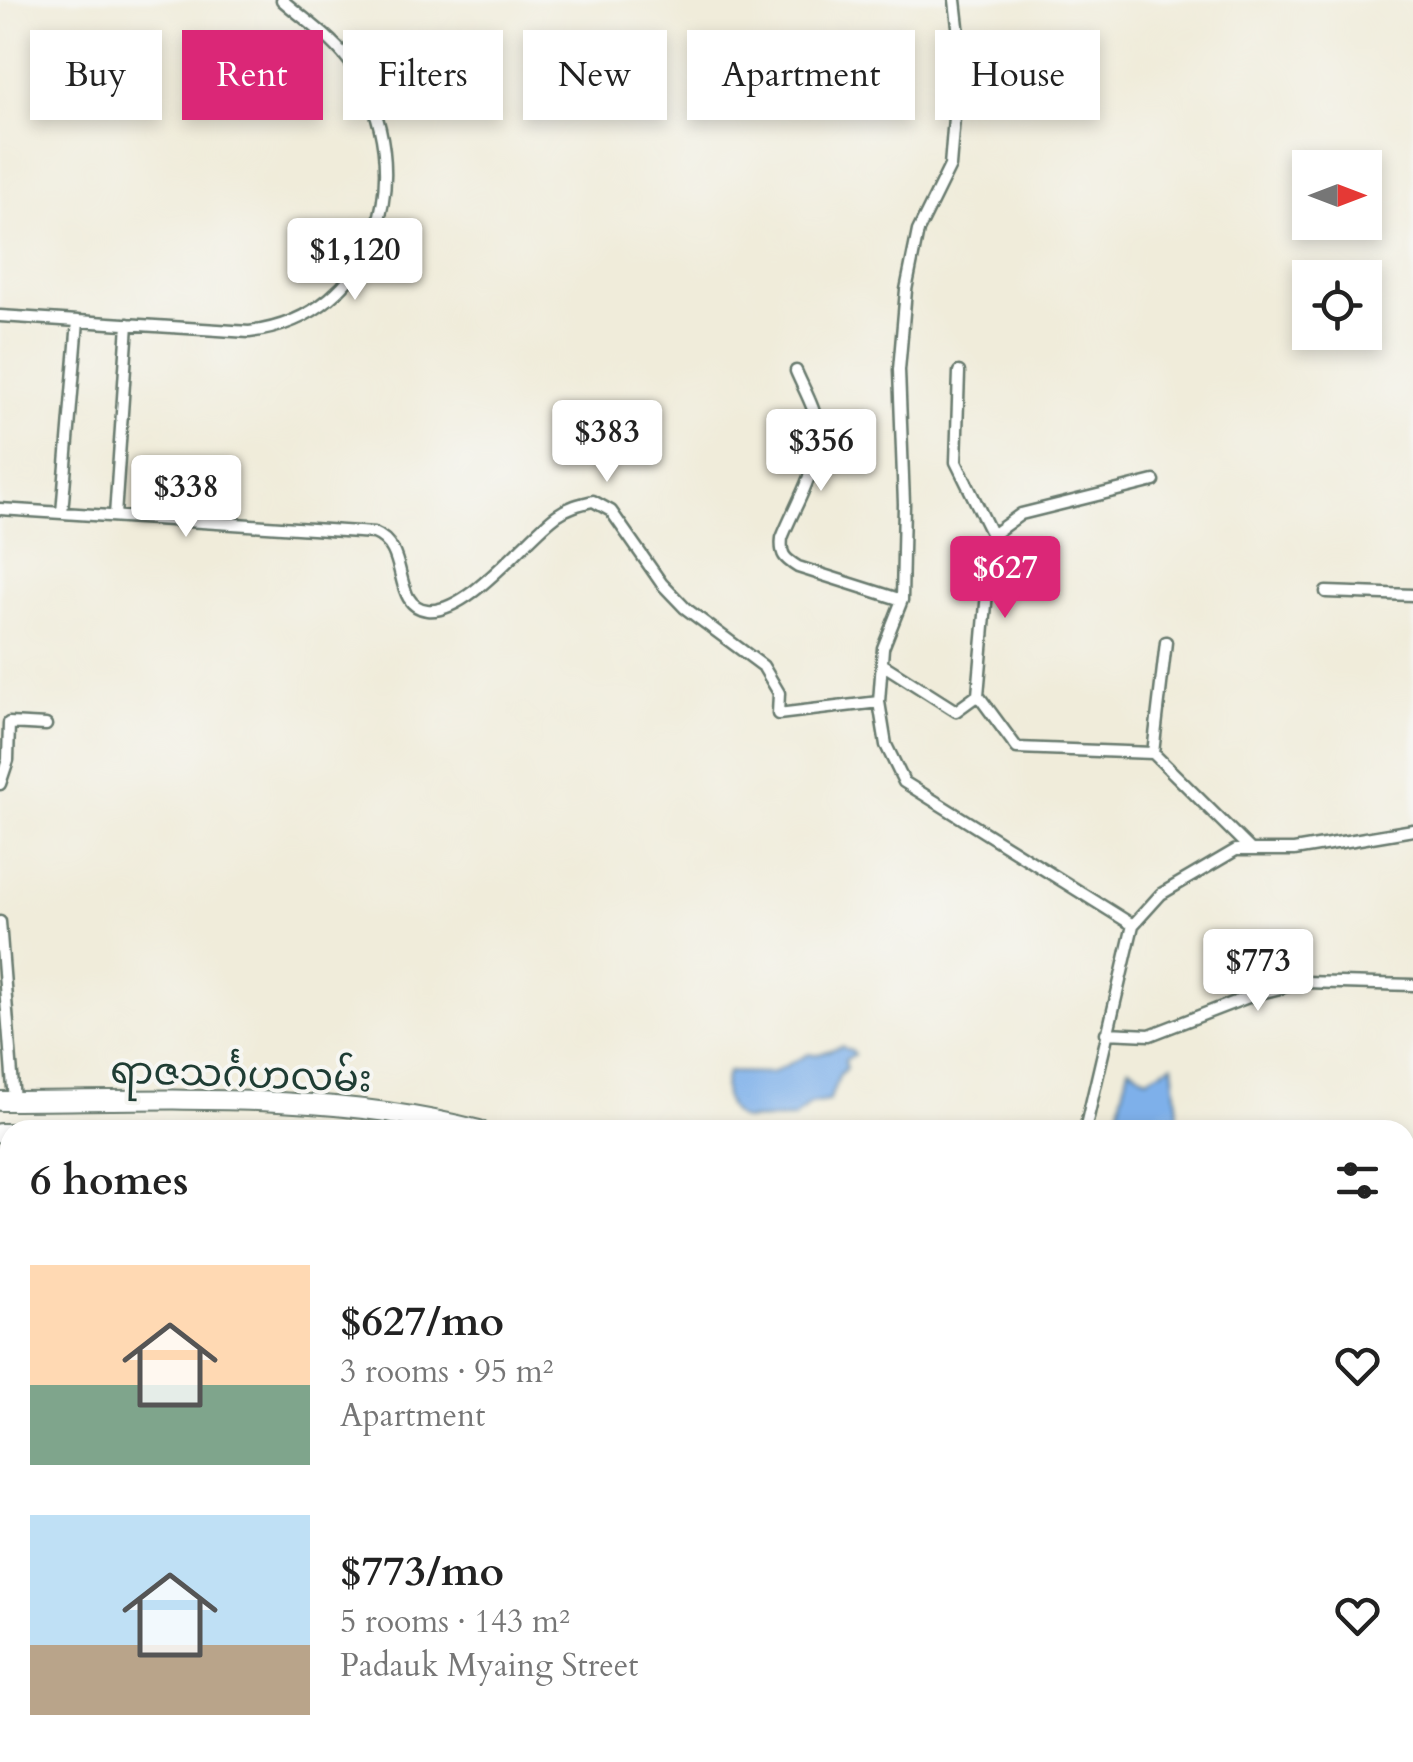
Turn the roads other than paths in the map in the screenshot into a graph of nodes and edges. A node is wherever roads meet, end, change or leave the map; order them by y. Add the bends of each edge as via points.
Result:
1 (282, 0) edge
2 (955, 0) edge
3 (0, 316) edge
4 (78, 321) junction
5 (128, 324) junction
6 (796, 371) dead end
7 (959, 372) dead end
8 (1154, 481) dead end
9 (0, 508) edge
10 (62, 513) junction
11 (114, 516) junction
12 (992, 535) junction
13 (1326, 592) dead end
14 (1413, 595) edge
15 (902, 600) junction
16 (1166, 642) dead end
17 (882, 664) junction
18 (978, 694) junction
19 (879, 702) junction
20 (46, 724) dead end
21 (1153, 753) junction
22 (0, 784) edge
23 (1413, 830) edge
24 (1251, 850) junction
25 (0, 922) edge
26 (1134, 926) junction
27 (1413, 985) edge
28 (3, 1006) edge
29 (1106, 1033) junction
30 (7, 1101) edge
31 (418, 1120) edge
32 (1087, 1120) edge

1 - 5 street via 340,49 380,124 385,160 373,243 330,300 274,329
2 - 15 street via 960,44 950,166 918,231 906,290 899,370
3 - 4 street
4 - 5 street
4 - 10 street
5 - 11 street
6 - 15 street via 818,433 782,538 784,559
7 - 12 street via 956,462
8 - 12 street via 1021,514
9 - 10 street
10 - 11 street
11 - 19 street via 374,533 392,548 406,597 427,610 464,597 559,513 593,501 611,511 685,608 764,666 779,693 778,714
12 - 18 street
13 - 14 street
15 - 17 street
16 - 21 street
17 - 18 street via 956,710
17 - 19 street
18 - 21 street via 1017,748
19 - 26 street via 886,745 904,782
20 - 22 street via 9,724
21 - 24 street
23 - 24 street via 1294,850
24 - 26 street via 1236,850 1198,869 1161,894
25 - 28 street
26 - 29 street
27 - 29 street via 1304,982 1150,1035
28 - 30 street
29 - 32 street
30 - 31 main road, ရာဇသင်္ဂဟလမ်း via 252,1102

